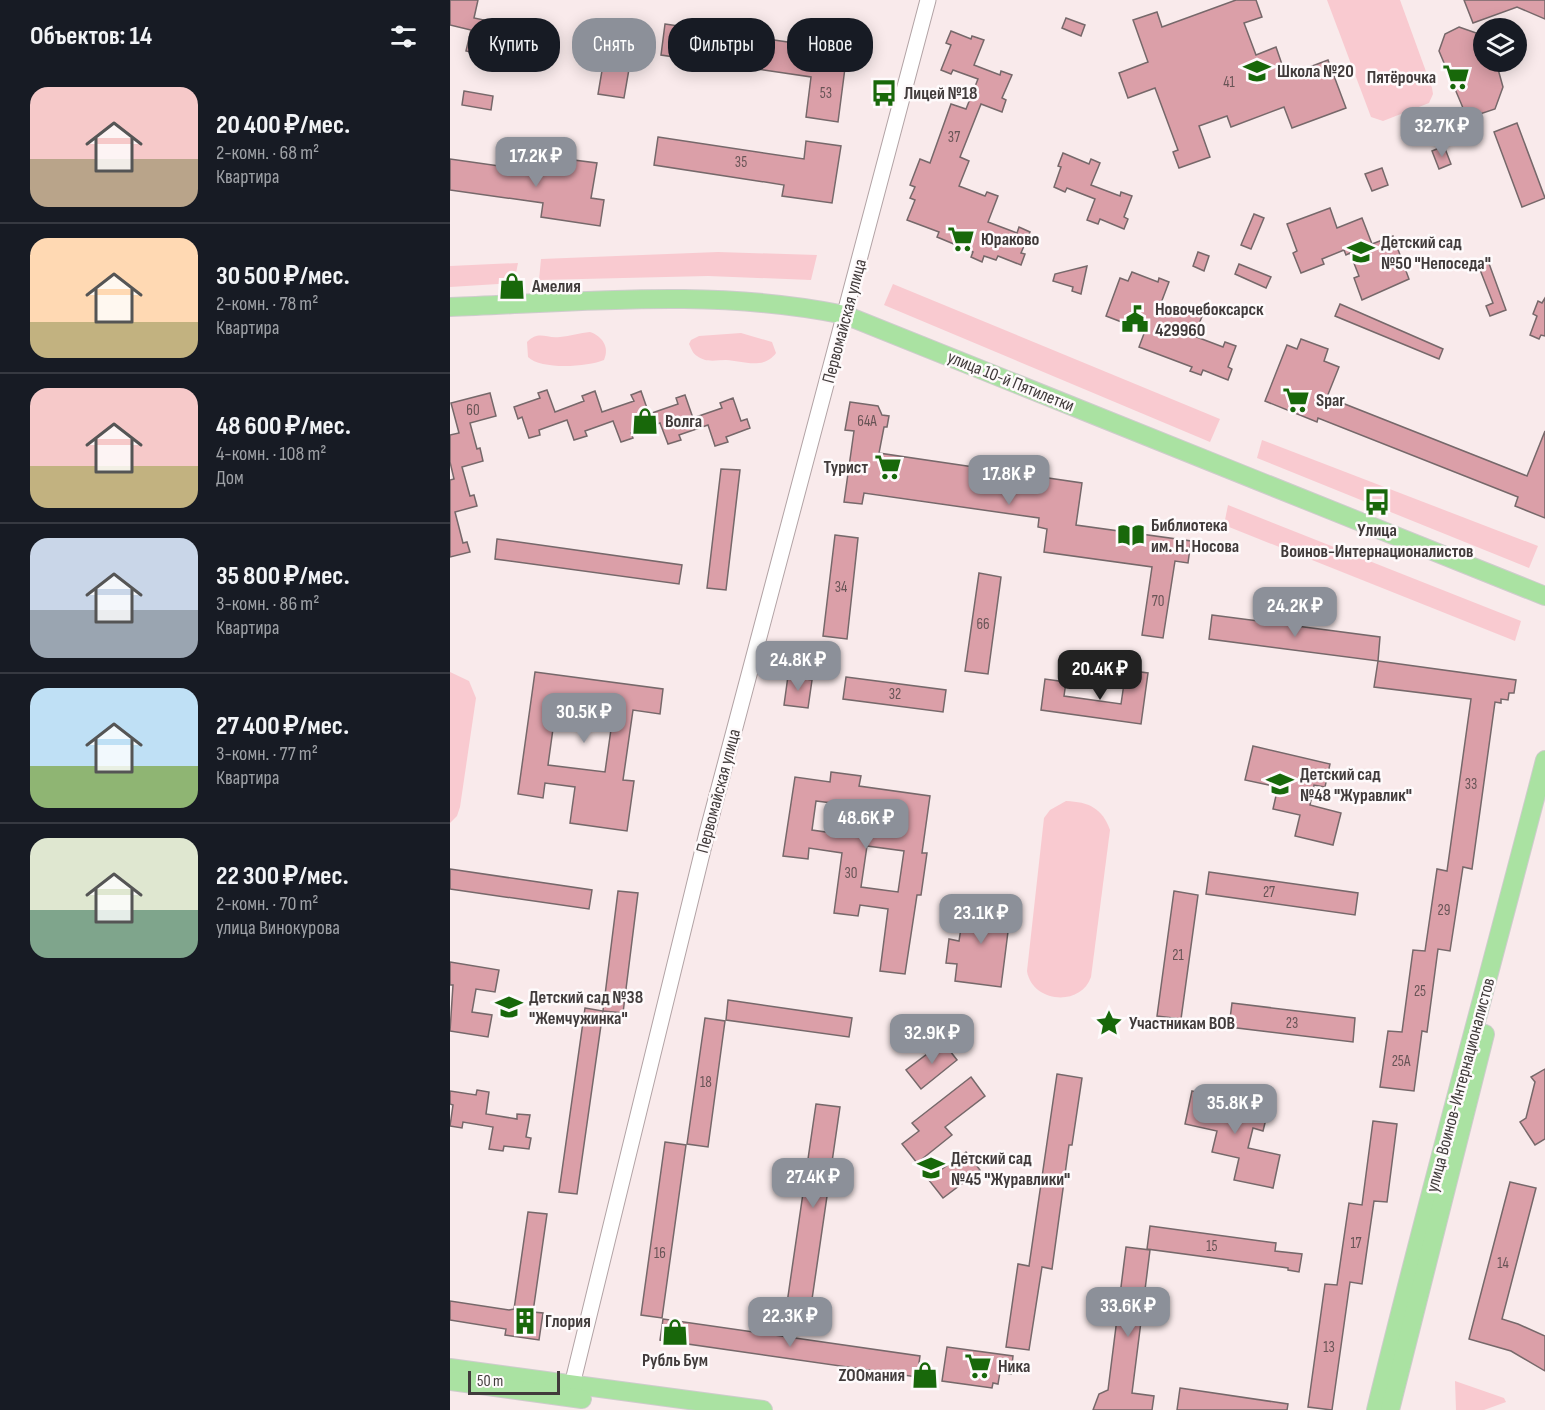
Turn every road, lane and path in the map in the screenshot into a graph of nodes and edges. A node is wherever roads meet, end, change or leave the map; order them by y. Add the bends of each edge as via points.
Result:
1 (928, 0) edge
2 (450, 307) edge
3 (845, 315) junction
4 (1545, 596) edge
5 (1545, 760) edge
6 (1545, 807) edge
7 (1458, 1111) junction
8 (1401, 1337) junction
9 (450, 1368) edge
10 (450, 1381) edge
11 (568, 1397) edge
12 (666, 1410) edge
13 (763, 1410) edge
14 (1376, 1410) edge
15 (1390, 1410) edge

1 - 3 street, Первомайская улица
2 - 3 main road, улица 10-й Пятилетки via 685,298 786,303
3 - 4 main road, улица 10-й Пятилетки
3 - 11 street, Первомайская улица via 707,833
5 - 7 main road, улица Воинов-Интернационалистов
6 - 7 main road, улица Воинов-Интернационалистов
7 - 8 main road, улица Воинов-Интернационалистов
8 - 14 main road, улица Воинов-Интернационалистов
8 - 15 main road, улица Воинов-Интернационалистов
9 - 11 main road
10 - 11 main road
11 - 12 main road
11 - 13 main road

